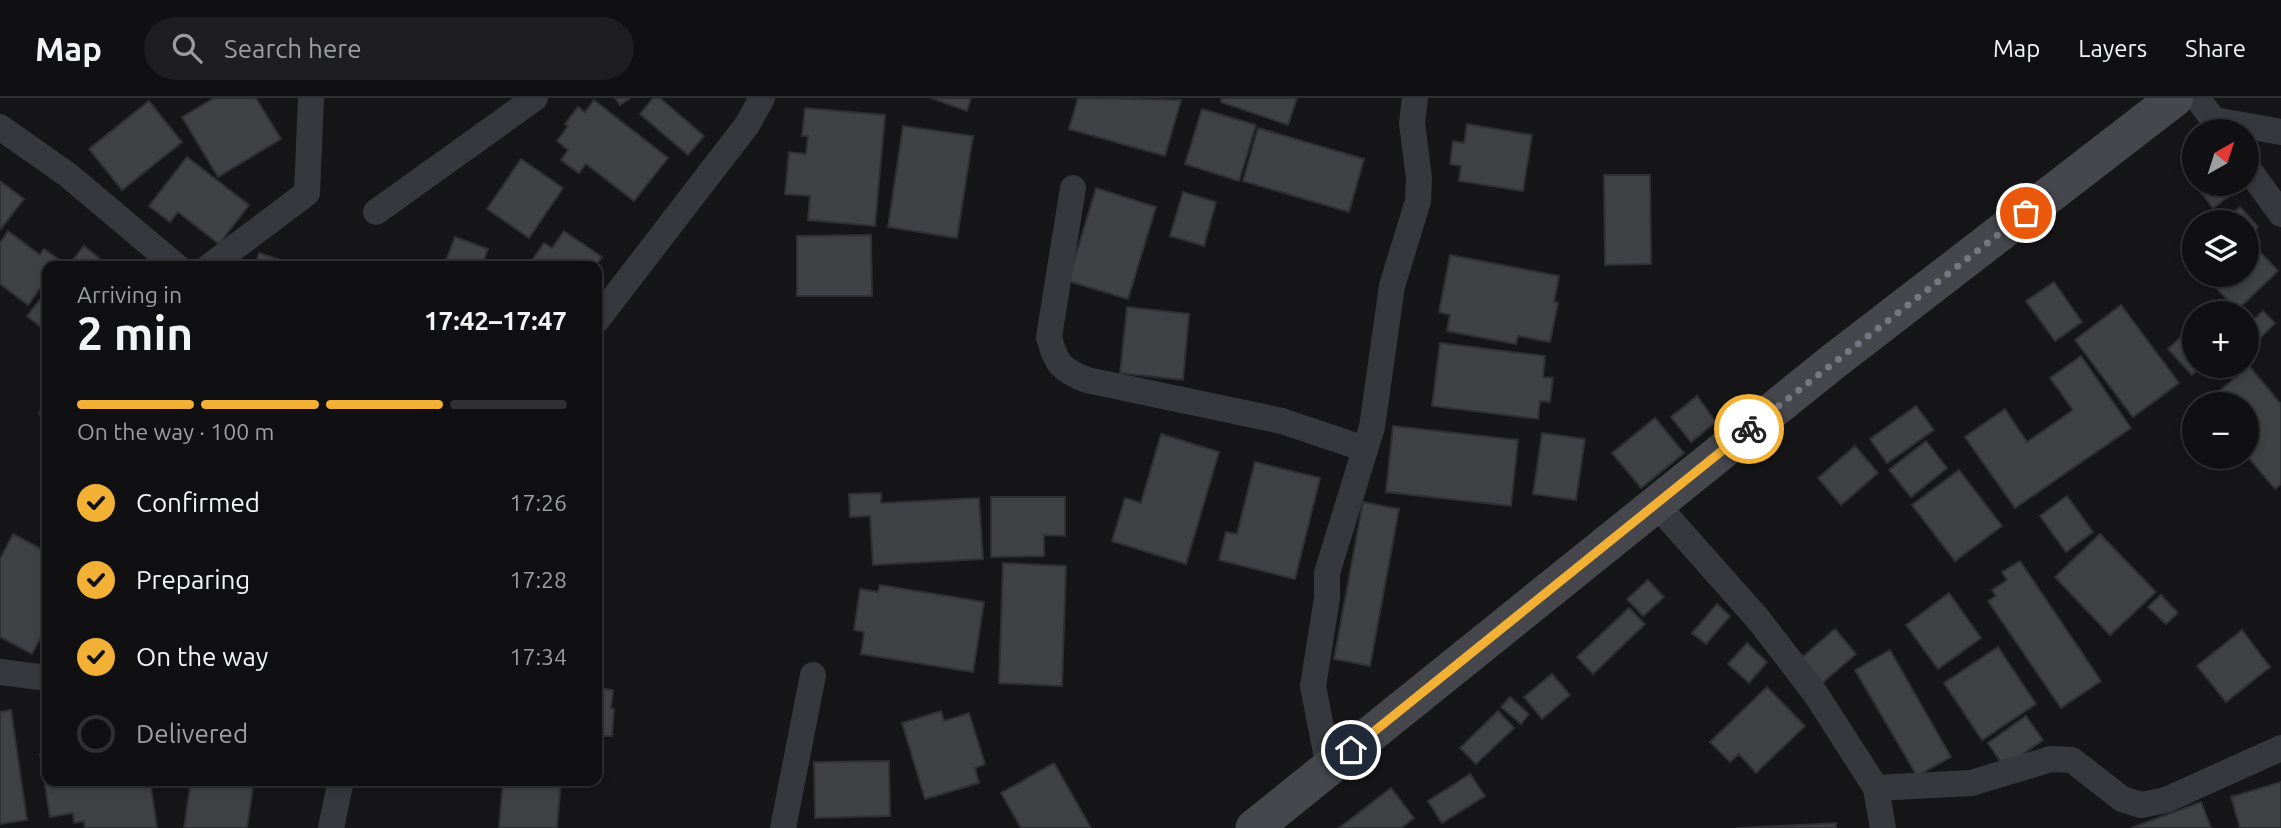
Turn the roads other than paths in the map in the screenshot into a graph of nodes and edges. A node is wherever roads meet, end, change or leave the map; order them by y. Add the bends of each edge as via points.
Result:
1 (311, 98) edge
2 (535, 98) edge
3 (762, 98) edge
4 (1415, 98) edge
5 (2175, 98) edge
6 (2197, 98) edge
7 (2213, 119) edge
8 (0, 127) edge
9 (2259, 130) edge
10 (2281, 132) edge
11 (2259, 184) edge
12 (1073, 188) dead end
13 (376, 212) dead end
14 (2281, 214) edge
15 (170, 261) edge
16 (217, 261) edge
17 (602, 314) edge
18 (1365, 449) junction
19 (1656, 504) junction
20 (0, 673) edge
21 (813, 675) dead end
22 (42, 677) edge
23 (2281, 748) edge
24 (1329, 768) junction
25 (340, 786) edge
26 (1876, 788) junction
27 (331, 828) edge
28 (783, 828) edge
29 (1254, 828) edge
30 (1883, 828) edge

1 - 16 street via 307,193
2 - 13 street
3 - 17 street via 747,125
4 - 18 street via 1412,123 1418,201 1392,286
5 - 19 main road via 1834,360
6 - 7 street
8 - 15 street via 68,175
9 - 10 street
11 - 14 street
12 - 18 street via 1049,337 1066,372 1282,421
18 - 24 street via 1327,573 1313,686
19 - 24 main road
19 - 26 street via 1758,619 1815,693
20 - 22 street
21 - 28 street
23 - 26 street via 2166,800 2141,806 2122,799 2072,760 2051,759 1971,783
24 - 29 main road
25 - 27 street
26 - 30 street

